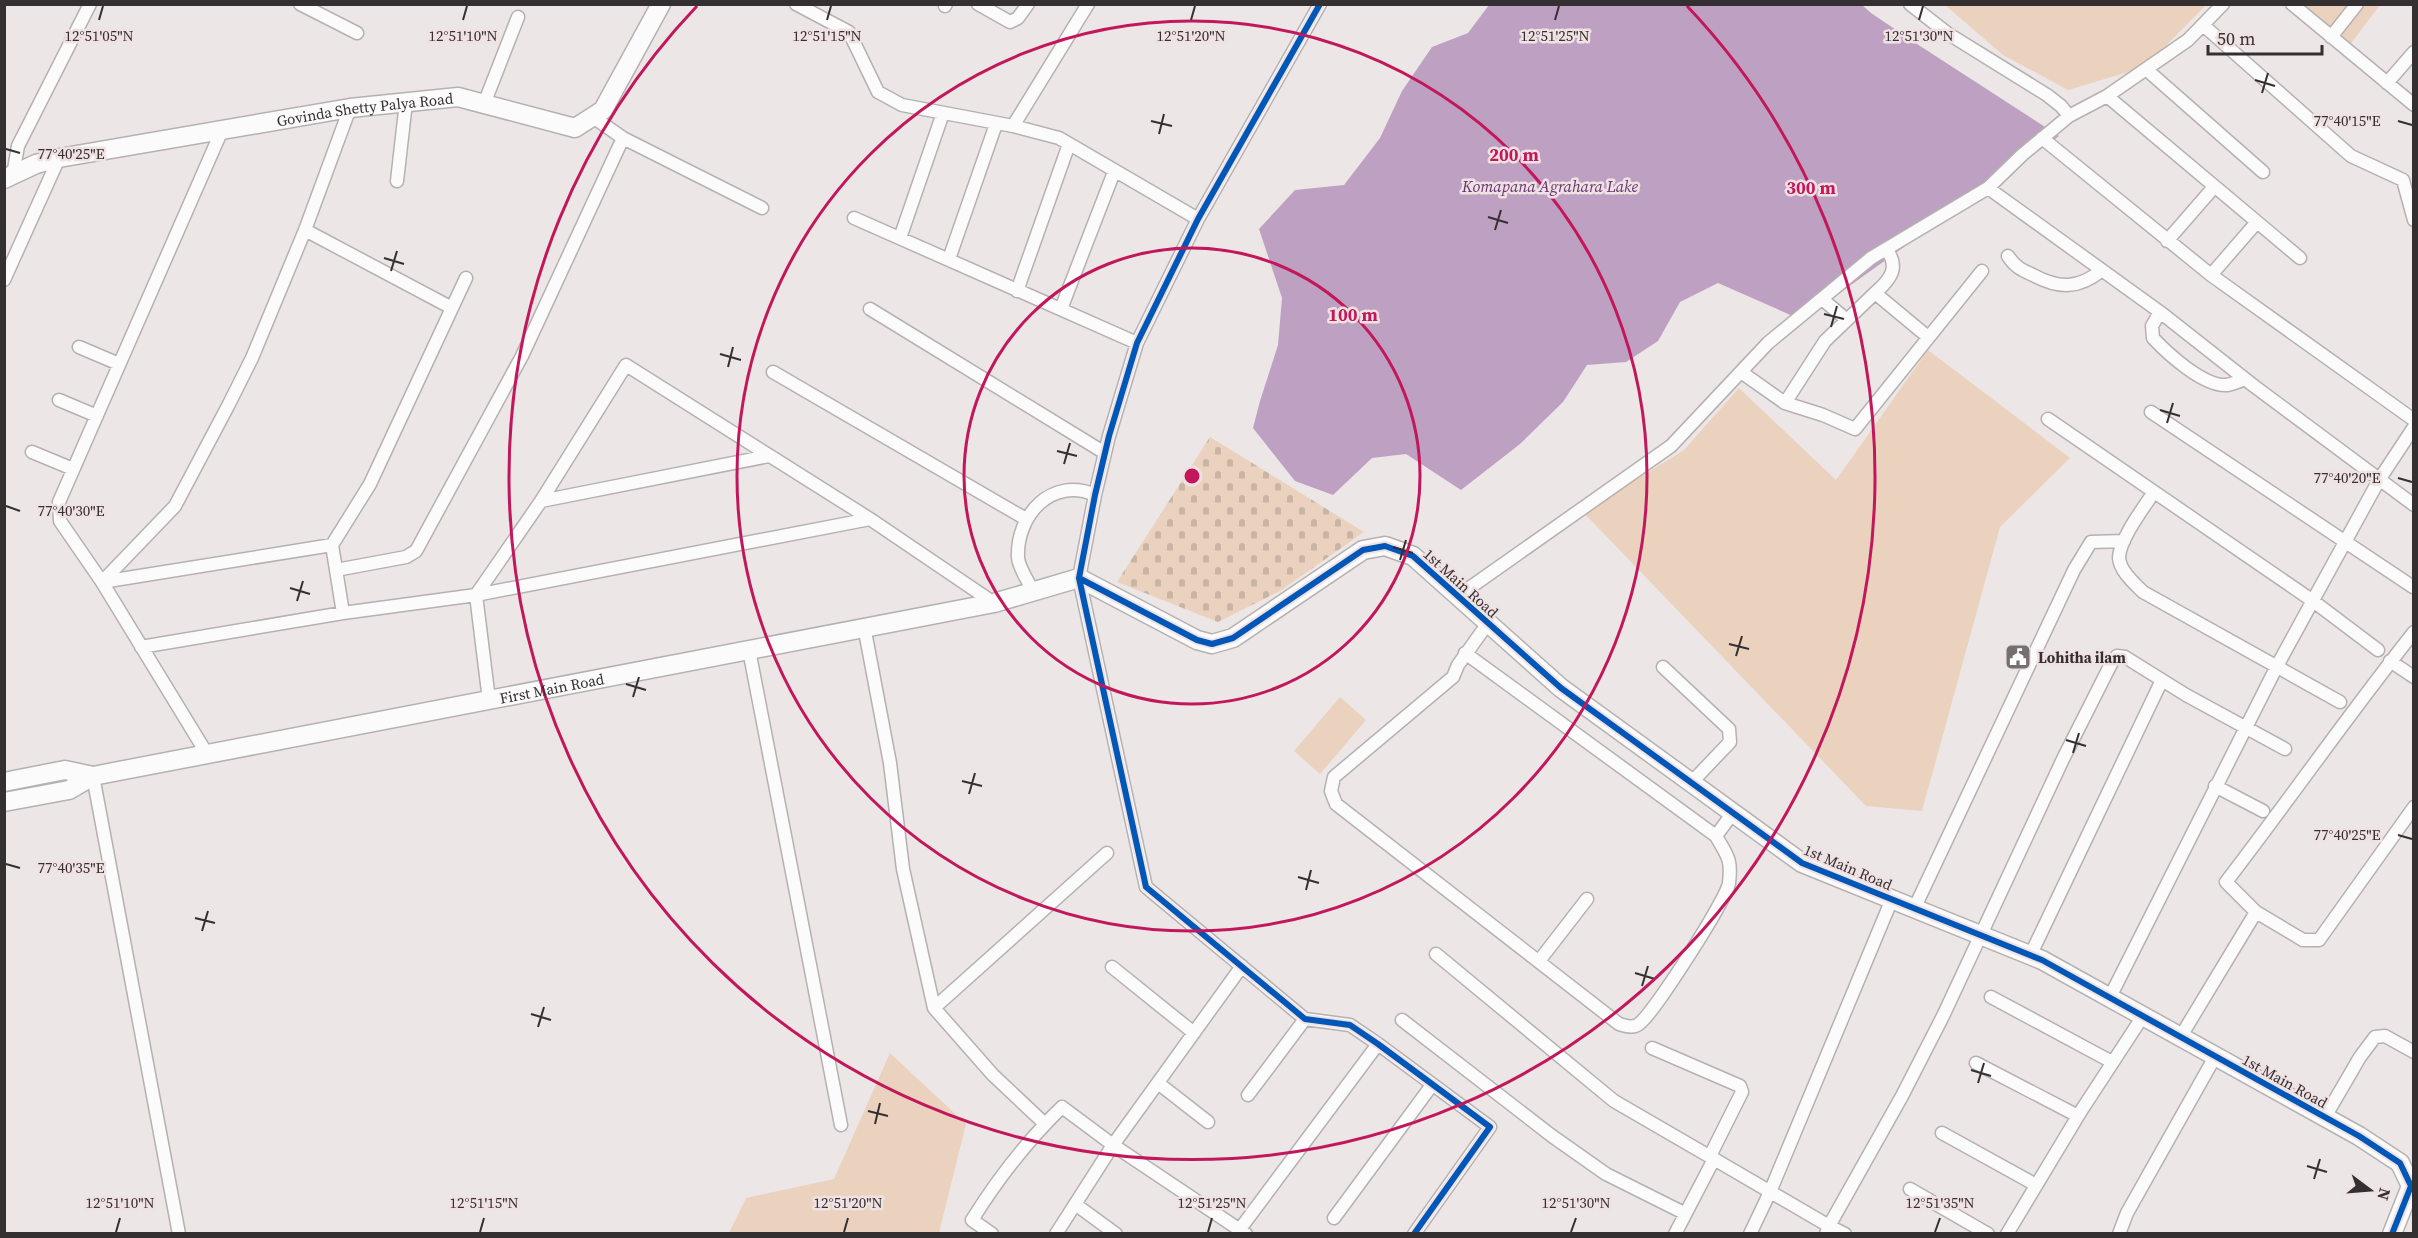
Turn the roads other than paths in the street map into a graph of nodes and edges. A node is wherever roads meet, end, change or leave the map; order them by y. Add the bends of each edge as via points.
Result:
1 (90, 4) edge
2 (661, 4) edge
3 (796, 4) edge
4 (978, 4) edge
5 (1028, 4) edge
6 (1088, 4) edge
7 (1320, 4) edge
8 (1910, 4) edge
9 (2223, 4) edge
10 (2292, 4) edge
11 (2357, 4) edge
12 (306, 6) edge
13 (518, 17) dead end
14 (2204, 25) junction
15 (357, 33) dead end
16 (2331, 37) junction
17 (2414, 52) edge
18 (2147, 70) junction
19 (2387, 83) junction
20 (2107, 96) junction
21 (406, 102) junction
22 (484, 104) junction
23 (2414, 105) edge
24 (350, 108) junction
25 (943, 113) junction
26 (2069, 116) junction
27 (593, 117) junction
28 (996, 124) junction
29 (1013, 126) junction
30 (222, 130) junction
31 (623, 138) junction
32 (2042, 138) junction
33 (1069, 144) junction
34 (4, 152) edge
35 (59, 158) junction
36 (11, 171) edge
37 (1114, 172) junction
38 (2264, 172) dead end
39 (397, 181) dead end
40 (2214, 187) junction
41 (1988, 188) junction
42 (762, 208) dead end
43 (854, 218) dead end
44 (1198, 219) junction
45 (2414, 220) edge
46 (2257, 222) junction
47 (305, 230) junction
48 (900, 238) junction
49 (2167, 241) junction
50 (1886, 249) junction
51 (2008, 256) dead end
52 (2300, 258) dead end
53 (949, 260) junction
54 (2102, 270) junction
55 (1982, 272) dead end
56 (2211, 275) junction
57 (466, 278) dead end
58 (4, 280) edge
59 (1017, 291) junction
60 (1875, 293) junction
61 (1822, 299) junction
62 (452, 308) junction
63 (870, 309) dead end
64 (1062, 309) junction
65 (2160, 312) junction
66 (1848, 320) junction
67 (1928, 337) junction
68 (1137, 343) junction
69 (79, 347) dead end
70 (119, 364) junction
71 (773, 372) dead end
72 (1741, 372) junction
73 (2245, 379) junction
74 (59, 400) dead end
75 (1785, 403) junction
76 (2151, 412) dead end
77 (97, 416) junction
78 (2048, 419) dead end
79 (2414, 420) edge
80 (2414, 427) edge
81 (32, 452) dead end
82 (1105, 453) junction
83 (769, 456) junction
84 (73, 469) junction
85 (2379, 480) junction
86 (2154, 492) junction
87 (1095, 495) junction
88 (541, 501) junction
89 (2414, 505) edge
90 (870, 519) junction
91 (1026, 519) junction
92 (2124, 541) junction
93 (2347, 541) junction
94 (332, 545) junction
95 (336, 570) junction
96 (1079, 578) junction
97 (102, 582) junction
98 (2414, 587) edge
99 (1033, 591) junction
100 (476, 595) junction
101 (1458, 596) junction
102 (2313, 601) junction
103 (993, 603) junction
104 (343, 613) junction
105 (1488, 624) junction
106 (864, 626) junction
107 (2414, 632) edge
108 (141, 647) junction
109 (749, 650) junction
110 (2378, 650) dead end
111 (1465, 653) junction
112 (2390, 661) junction
113 (2277, 666) junction
114 (1663, 667) dead end
115 (2414, 677) edge
116 (2162, 680) junction
117 (489, 700) junction
118 (2340, 702) dead end
119 (2246, 726) junction
120 (2285, 748) dead end
121 (207, 754) junction
122 (93, 776) junction
123 (4, 782) edge
124 (1690, 784) junction
125 (2216, 786) junction
126 (4, 802) edge
127 (2414, 807) edge
128 (2263, 811) dead end
129 (1732, 814) junction
130 (1716, 836) junction
131 (1107, 853) dead end
132 (1587, 899) dead end
133 (1892, 899) junction
134 (1914, 909) junction
135 (2256, 912) junction
136 (1980, 935) junction
137 (1436, 954) dead end
138 (2030, 956) junction
139 (1539, 961) junction
140 (1242, 966) junction
141 (1112, 967) dead end
142 (1991, 997) dead end
143 (2110, 997) junction
144 (934, 1008) junction
145 (2143, 1016) junction
146 (1305, 1018) junction
147 (1402, 1020) dead end
148 (1194, 1033) junction
149 (2181, 1036) junction
150 (1378, 1044) junction
151 (1652, 1048) dead end
152 (2414, 1052) edge
153 (2216, 1055) junction
154 (2112, 1062) junction
155 (1976, 1063) dead end
156 (1158, 1083) junction
157 (1432, 1085) junction
158 (1248, 1095) dead end
159 (2078, 1116) junction
160 (2325, 1118) junction
161 (1208, 1122) dead end
162 (1045, 1124) junction
163 (841, 1125) dead end
164 (1942, 1133) dead end
165 (1113, 1145) junction
166 (1712, 1157) junction
167 (2036, 1185) junction
168 (1910, 1189) dead end
169 (1770, 1192) junction
170 (1075, 1204) junction
171 (1684, 1214) junction
172 (1334, 1218) dead end
173 (1828, 1230) edge
174 (1243, 1231) edge
175 (179, 1233) edge
176 (992, 1233) edge
177 (1056, 1233) edge
178 (1116, 1233) edge
179 (1414, 1233) edge
180 (1675, 1233) edge
181 (1750, 1233) edge
182 (1845, 1233) edge
183 (1988, 1233) edge
184 (2007, 1233) edge
185 (2119, 1233) edge
186 (2392, 1233) edge

1 - 36 street via 18,146
2 - 27 street via 603,110
3 - 25 street via 849,32 878,92 902,105
4 - 5 street via 1010,22
6 - 29 street
7 - 44 street
8 - 26 street via 1947,33 2047,95
9 - 14 street
10 - 16 street
11 - 16 street
12 - 15 street
13 - 22 street
14 - 18 street
14 - 45 street via 2351,156 2403,180
16 - 19 street
17 - 19 street
18 - 20 street
18 - 38 street
19 - 23 street
20 - 26 street
20 - 40 street
21 - 22 street, Govinda Shetty Palya Road via 458,97
21 - 24 street, Govinda Shetty Palya Road
21 - 39 street
22 - 27 street, Govinda Shetty Palya Road via 575,128
24 - 30 street, Govinda Shetty Palya Road
24 - 47 street
25 - 28 street
25 - 48 street
26 - 32 street
27 - 31 street
28 - 29 street
28 - 53 street
29 - 33 street
30 - 35 street, Govinda Shetty Palya Road
30 - 70 street
31 - 42 street
31 - 95 street via 522,356 416,551 406,557
32 - 41 street
32 - 49 street
33 - 37 street
33 - 59 street
34 - 36 street
35 - 36 street, Govinda Shetty Palya Road
35 - 58 street
37 - 44 street
37 - 64 street
40 - 46 street
40 - 49 street
41 - 50 street
41 - 54 street
43 - 48 street
44 - 68 street
46 - 52 street
46 - 56 street
47 - 62 street
47 - 97 street via 252,358 175,507
48 - 53 street
49 - 56 street
50 - 60 street via 1895,266 1884,286
50 - 61 street
51 - 54 street via 2014,266 2050,284 2063,286 2093,277
53 - 59 street
54 - 65 street
55 - 67 street
56 - 79 street
57 - 62 street
59 - 64 street
60 - 66 street
60 - 67 street
61 - 66 street
61 - 72 street via 1768,343
62 - 94 street via 370,484
63 - 82 street
64 - 68 street
65 - 73 street
65 - 73 street via 2152,326 2153,338 2181,364 2212,382 2227,385
66 - 75 street via 1826,341
67 - 75 street via 1855,429
68 - 82 street
69 - 70 street
70 - 77 street
71 - 91 street
72 - 75 street
72 - 101 street via 1671,446
73 - 85 street
74 - 77 street
76 - 93 street
77 - 84 street
78 - 86 street
80 - 85 street
81 - 84 street
82 - 87 street
83 - 88 street
83 - 88 street via 626,365
83 - 90 street
84 - 97 street via 59,502 60,521
85 - 89 street
85 - 93 street
86 - 92 street
86 - 102 street
87 - 91 street via 1080,489 1058,491 1041,501
87 - 96 street
88 - 100 street
90 - 100 street
90 - 103 street
91 - 99 street via 1018,561
92 - 113 street via 2119,558 2128,576 2143,592
92 - 134 street via 2091,542 2074,570
93 - 98 street
93 - 102 street
94 - 95 street
94 - 97 street
95 - 104 street
96 - 99 street, First Main Road
96 - 101 street, 1st Main Road via 1197,640 1212,644 1233,638 1363,550 1385,546 1413,556
96 - 140 street via 1146,887
97 - 108 street
99 - 103 street, First Main Road
100 - 104 street
100 - 117 street
101 - 105 street, 1st Main Road
102 - 110 street
102 - 113 street
103 - 106 street, First Main Road
104 - 108 street
105 - 111 street
105 - 124 street, 1st Main Road via 1561,688
106 - 109 street, First Main Road
106 - 144 street via 890,763 903,869
107 - 112 street
108 - 121 street
109 - 117 street, First Main Road
109 - 163 street
111 - 130 street
111 - 139 street via 1453,677 1334,777 1331,791 1336,804
112 - 115 street
112 - 135 street via 2226,882
113 - 118 street
113 - 119 street
114 - 124 street via 1729,729 1730,742
116 - 119 street
116 - 136 street via 2125,657 2113,660
116 - 138 street
117 - 121 street, First Main Road
119 - 120 street
119 - 125 street
121 - 122 street, First Main Road
122 - 123 street via 64,770
122 - 126 street via 69,790
122 - 175 street
124 - 129 street, 1st Main Road
125 - 128 street
125 - 143 street
127 - 135 street via 2319,940 2302,940
129 - 130 street
129 - 133 street, 1st Main Road via 1802,863
130 - 139 street via 1730,859 1729,886 1673,982 1640,1025 1618,1024
131 - 144 street
132 - 139 street
133 - 134 street, 1st Main Road
133 - 169 street
134 - 136 street, 1st Main Road
135 - 149 street
136 - 138 street, 1st Main Road
136 - 173 street via 1907,1086
137 - 166 street via 1614,1101
138 - 143 street, 1st Main Road
140 - 146 street
140 - 148 street
141 - 148 street
142 - 154 street
143 - 145 street, 1st Main Road
144 - 162 street via 993,1075
145 - 149 street, 1st Main Road
145 - 154 street
146 - 150 street via 1350,1025
146 - 158 street
147 - 171 street via 1606,1174
148 - 156 street
149 - 153 street, 1st Main Road
150 - 157 street
150 - 174 street
151 - 166 street via 1740,1086 1742,1092
152 - 160 street via 2385,1036 2375,1037
153 - 160 street, 1st Main Road
153 - 185 street
154 - 159 street
155 - 159 street
156 - 161 street
156 - 165 street
157 - 172 street
157 - 179 street via 1490,1127
159 - 167 street
160 - 186 street, 1st Main Road via 2400,1163 2411,1186
162 - 165 street via 1062,1107
162 - 176 street via 972,1220
164 - 167 street
165 - 170 street
165 - 174 street
166 - 169 street
166 - 171 street
167 - 184 street
168 - 183 street
169 - 173 street
169 - 181 street
170 - 177 street
170 - 178 street
171 - 180 street
173 - 182 street

